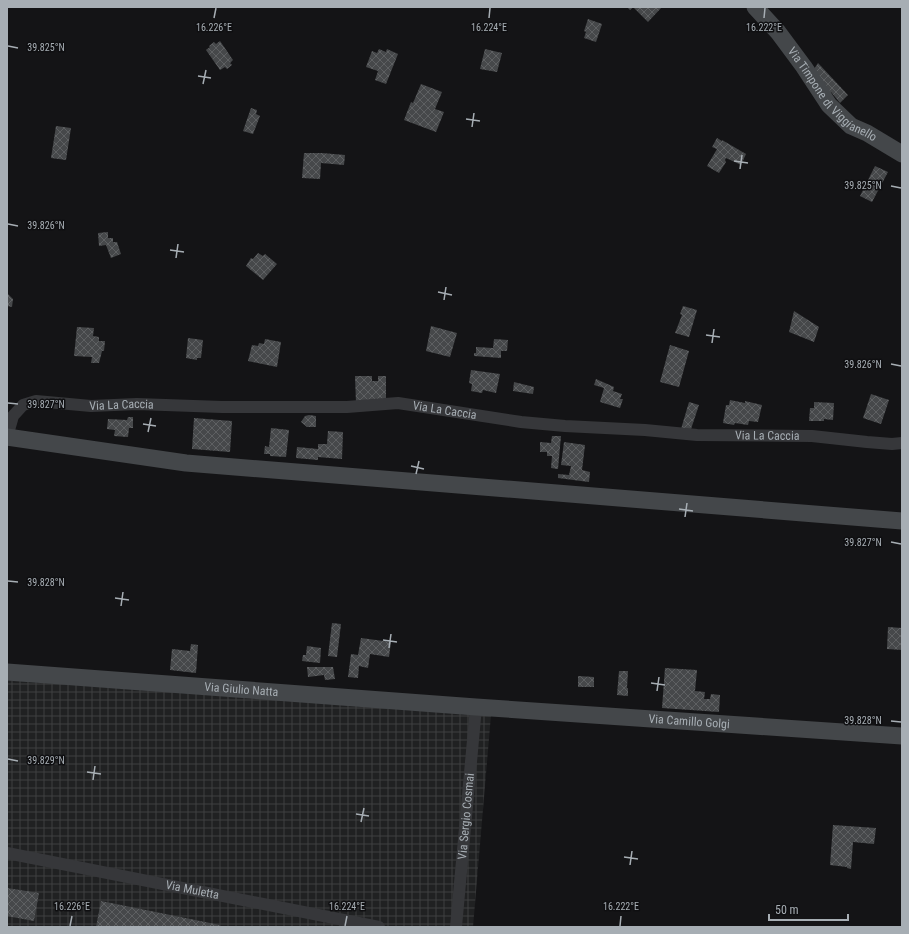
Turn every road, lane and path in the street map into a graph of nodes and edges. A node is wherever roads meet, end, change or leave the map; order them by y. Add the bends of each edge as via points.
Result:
1 (755, 7) edge
2 (902, 154) edge
3 (7, 437) edge
4 (902, 442) edge
5 (902, 521) edge
6 (7, 672) edge
7 (476, 707) junction
8 (902, 736) edge
9 (7, 853) edge
10 (378, 927) edge
11 (456, 927) edge

1 - 2 street, Via Timpone di Viggianello via 778,32 829,105 851,126
3 - 4 street, Via La Caccia via 13,416 23,405 36,402 91,406 137,404 222,407 347,407 398,403 521,422 565,426 697,435 812,436 892,444
3 - 5 street via 186,463
6 - 7 street, Via Giulio Natta
7 - 8 street, Via Camillo Golgi
7 - 11 street, Via Sergio Cosmai
9 - 10 street, Via Muletta

